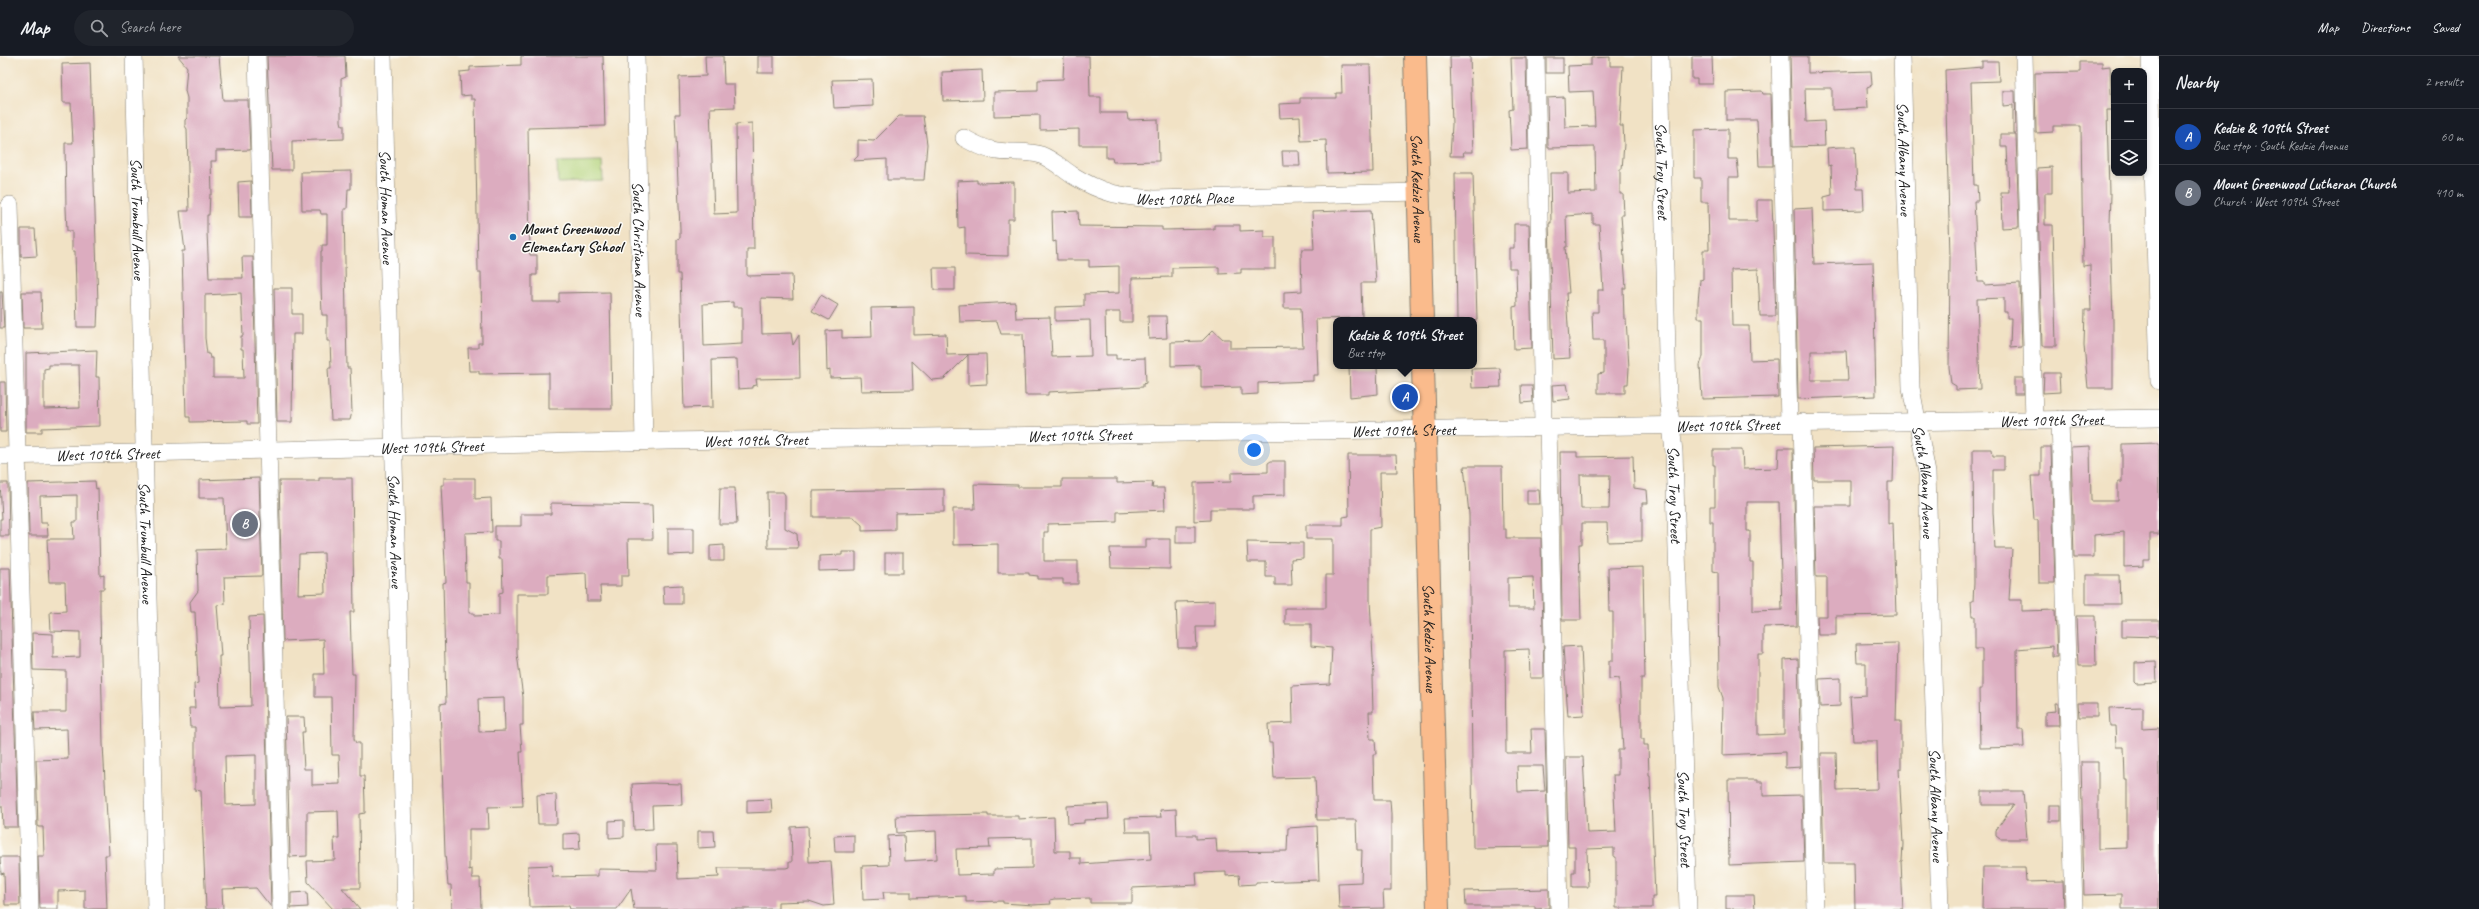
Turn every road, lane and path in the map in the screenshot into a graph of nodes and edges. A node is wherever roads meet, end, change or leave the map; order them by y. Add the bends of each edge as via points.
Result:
1 (134, 56) edge
2 (258, 56) edge
3 (383, 56) edge
4 (636, 56) edge
5 (1415, 56) edge
6 (1536, 56) edge
7 (1660, 56) edge
8 (1780, 56) edge
9 (1902, 56) edge
10 (2024, 56) edge
11 (2150, 56) edge
12 (964, 138) dead end
13 (1418, 192) junction
14 (10, 205) dead end
15 (1422, 317) edge
16 (1423, 369) edge
17 (2159, 381) edge
18 (2159, 418) edge
19 (2034, 419) junction
20 (2060, 419) junction
21 (1918, 420) junction
22 (1795, 422) junction
23 (1671, 424) junction
24 (1545, 426) junction
25 (1425, 428) junction
26 (644, 441) junction
27 (393, 447) junction
28 (268, 450) junction
29 (144, 453) junction
30 (0, 456) edge
31 (17, 456) junction
32 (30, 909) edge
33 (156, 909) edge
34 (280, 909) edge
35 (406, 909) edge
36 (1438, 909) edge
37 (1559, 909) edge
38 (1688, 909) edge
39 (1815, 909) edge
40 (1940, 909) edge
41 (2074, 909) edge

1 - 29 street, South Trumbull Avenue
2 - 28 street
3 - 27 street, South Homan Avenue
4 - 26 street, South Christiana Avenue
5 - 13 main road, South Kedzie Avenue
6 - 24 street
7 - 23 street, South Troy Street
8 - 22 street
9 - 21 street, South Albany Avenue via 1911,388
10 - 19 street
11 - 17 street
12 - 13 street, West 108th Place via 993,151 1029,152 1043,156 1094,188 1125,197 1154,199
13 - 15 main road, South Kedzie Avenue
14 - 31 street
16 - 25 main road, South Kedzie Avenue
18 - 20 street, West 109th Street
19 - 20 street, West 109th Street
19 - 21 street, West 109th Street
20 - 41 street
21 - 22 street, West 109th Street
21 - 40 street, South Albany Avenue via 1927,473
22 - 23 street, West 109th Street
22 - 39 street
23 - 24 street, West 109th Street
23 - 38 street, South Troy Street
24 - 25 street, West 109th Street
24 - 37 street
25 - 26 street, West 109th Street
25 - 36 main road, South Kedzie Avenue
26 - 27 street, West 109th Street
27 - 28 street, West 109th Street
27 - 35 street, South Homan Avenue
28 - 29 street, West 109th Street
28 - 34 street
29 - 31 street, West 109th Street
29 - 33 street, South Trumbull Avenue
30 - 31 street, West 109th Street
31 - 32 street

